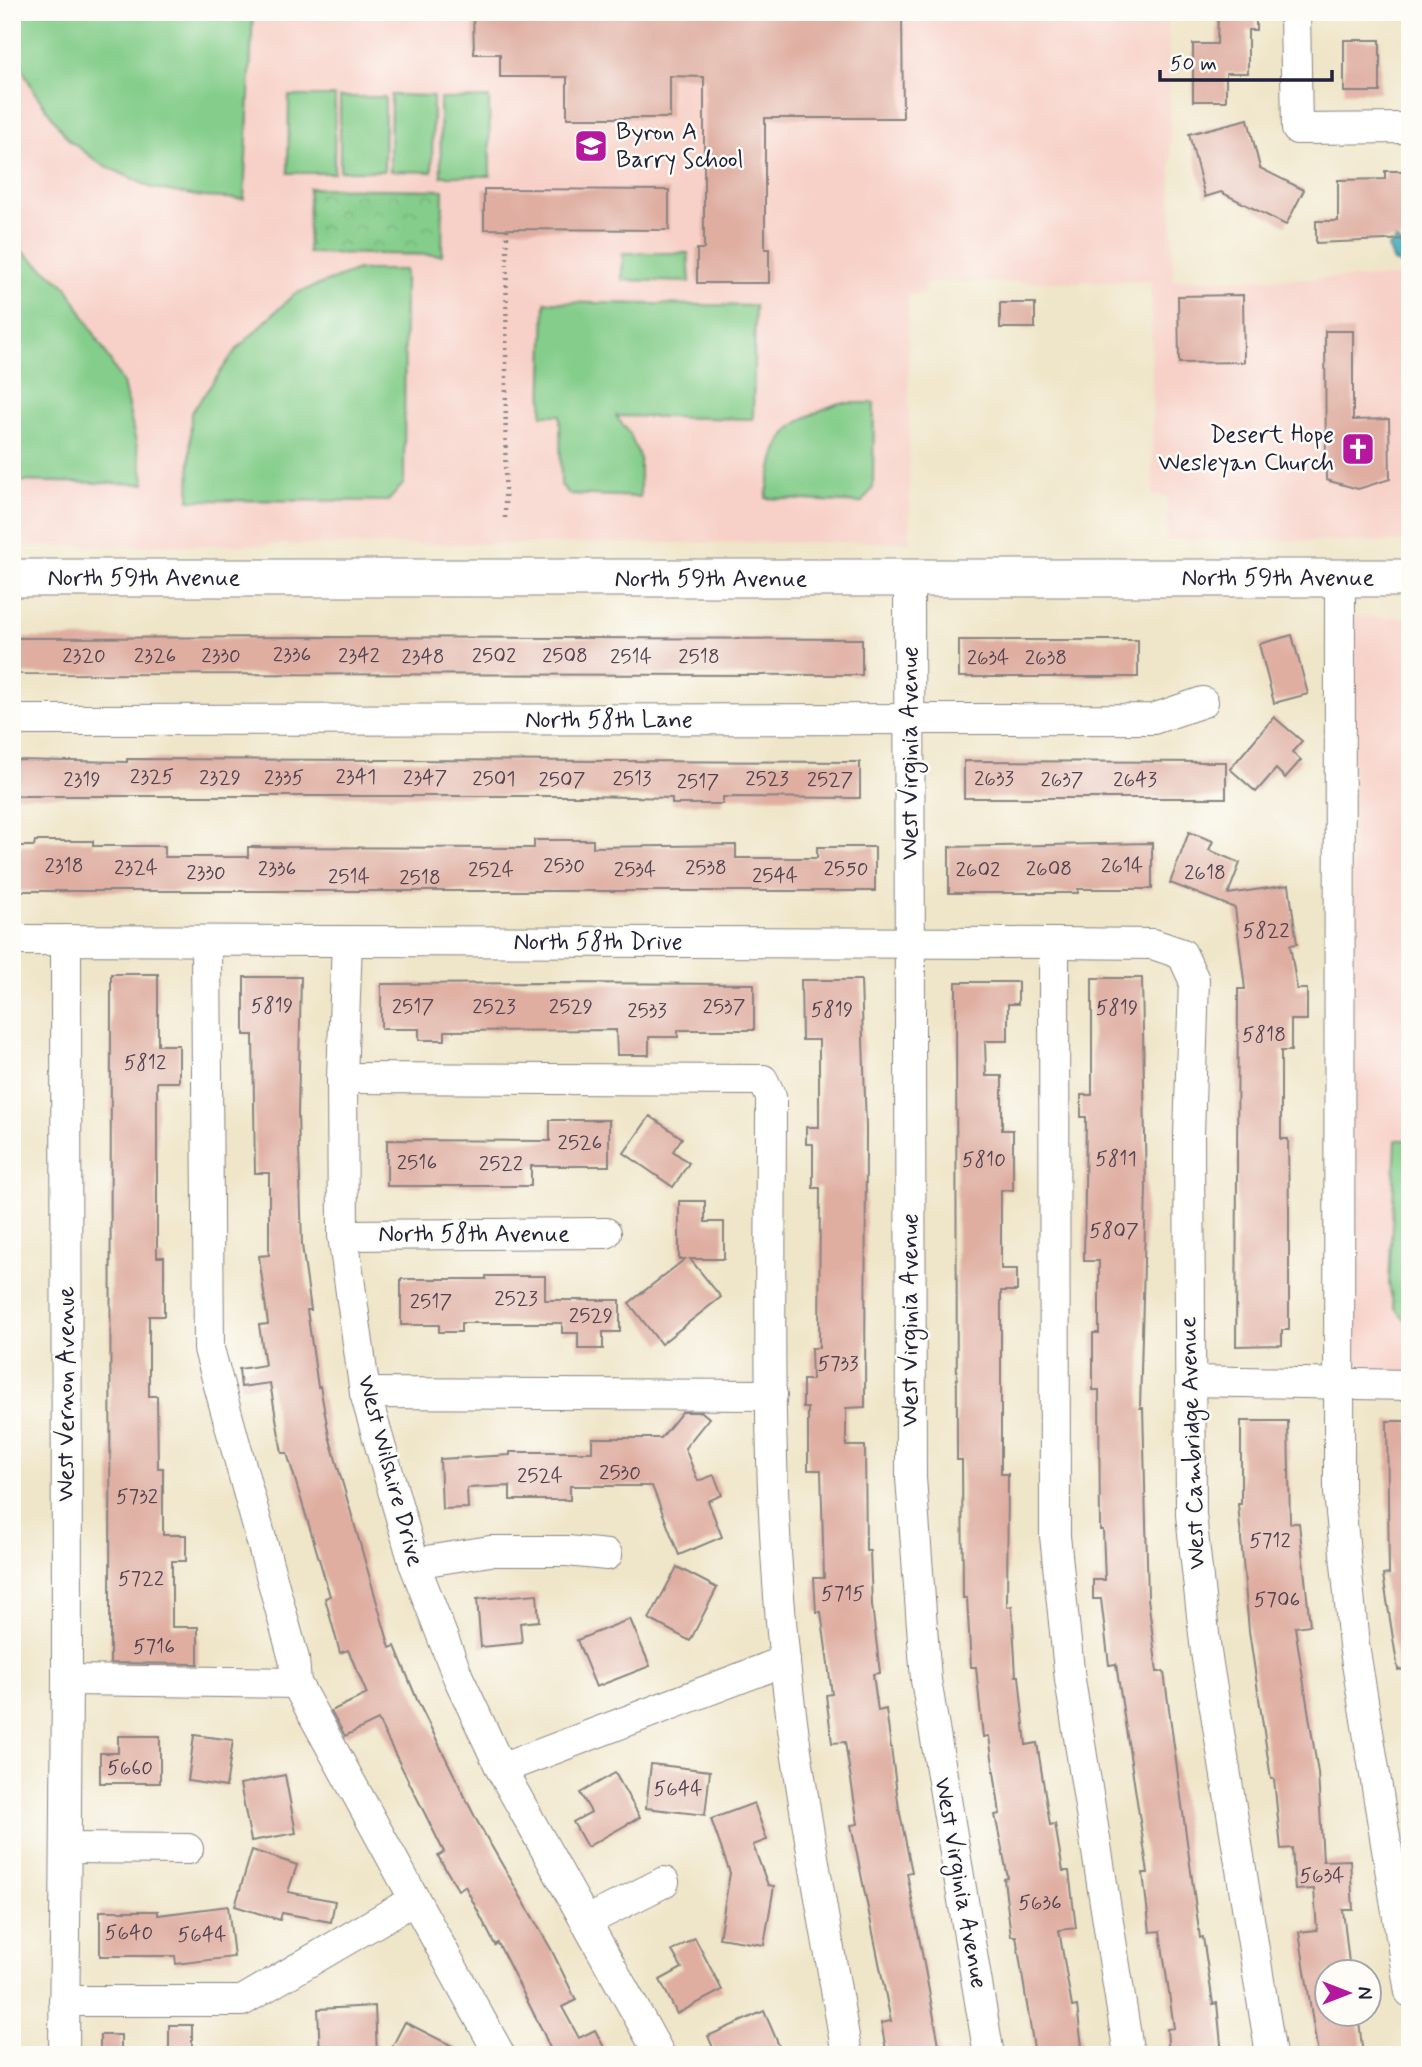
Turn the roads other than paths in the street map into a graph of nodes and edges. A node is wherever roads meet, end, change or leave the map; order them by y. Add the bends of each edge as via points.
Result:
1 (1296, 12) edge
2 (1410, 128) edge
3 (12, 578) edge
4 (1340, 578) junction
5 (1410, 578) edge
6 (909, 579) junction
7 (1203, 702) dead end
8 (909, 719) junction
9 (12, 720) edge
10 (12, 940) edge
11 (66, 940) junction
12 (347, 941) junction
13 (206, 942) junction
14 (911, 943) junction
15 (1054, 943) junction
16 (1182, 954) joint
17 (342, 1078) junction
18 (606, 1233) dead end
19 (343, 1235) junction
20 (1190, 1381) junction
21 (1337, 1383) junction
22 (1410, 1385) edge
23 (366, 1393) junction
24 (772, 1395) junction
25 (607, 1555) dead end
26 (414, 1563) junction
27 (785, 1661) junction
28 (67, 1680) junction
29 (296, 1683) junction
30 (501, 1769) junction
31 (66, 1848) junction
32 (188, 1849) dead end
33 (664, 1882) dead end
34 (414, 1900) junction
35 (587, 1921) junction
36 (1410, 1992) edge
37 (64, 2001) junction
38 (64, 2055) edge
39 (500, 2055) edge
40 (660, 2055) edge
41 (848, 2055) edge
42 (989, 2055) edge
43 (1129, 2055) edge
44 (1270, 2055) edge

1 - 2 street via 1297,129
3 - 6 main road, North 59th Avenue
4 - 5 main road, North 59th Avenue
4 - 6 main road, North 59th Avenue
4 - 21 street
6 - 8 street, West Virginia Avenue
7 - 8 street, North 58th Lane via 1153,719
8 - 9 street, North 58th Lane
8 - 14 street, West Virginia Avenue
10 - 11 street, North 58th Drive
11 - 13 street, North 58th Drive
11 - 28 street, West Vernon Avenue
12 - 13 street, North 58th Drive
12 - 14 street, North 58th Drive
12 - 17 street, West Wilshire Drive
13 - 29 street via 209,1349 295,1659
14 - 15 street, North 58th Drive
14 - 42 street, West Virginia Avenue via 912,1491 926,1680
15 - 16 street, North 58th Drive via 1153,944
15 - 43 street via 1055,1536 1070,1680
16 - 20 street, West Cambridge Avenue via 1194,980 1188,1149
17 - 19 street, West Wilshire Drive
17 - 24 street via 762,1080 771,1097
18 - 19 street, North 58th Avenue
19 - 23 street, West Wilshire Drive
20 - 21 street
20 - 44 street, West Cambridge Avenue via 1191,1515 1206,1651
21 - 22 street
21 - 36 street via 1346,1590
23 - 24 street
23 - 26 street, West Wilshire Drive
24 - 27 street via 776,1551
25 - 26 street via 490,1551
26 - 30 street, West Wilshire Drive via 458,1677
27 - 30 street
27 - 41 street
28 - 29 street
28 - 31 street, West Vernon Avenue
29 - 34 street
30 - 35 street, West Wilshire Drive
31 - 32 street
31 - 37 street, West Vernon Avenue
33 - 35 street
34 - 37 street via 242,2001
34 - 39 street
35 - 40 street, West Wilshire Drive
37 - 38 street, West Vernon Avenue

